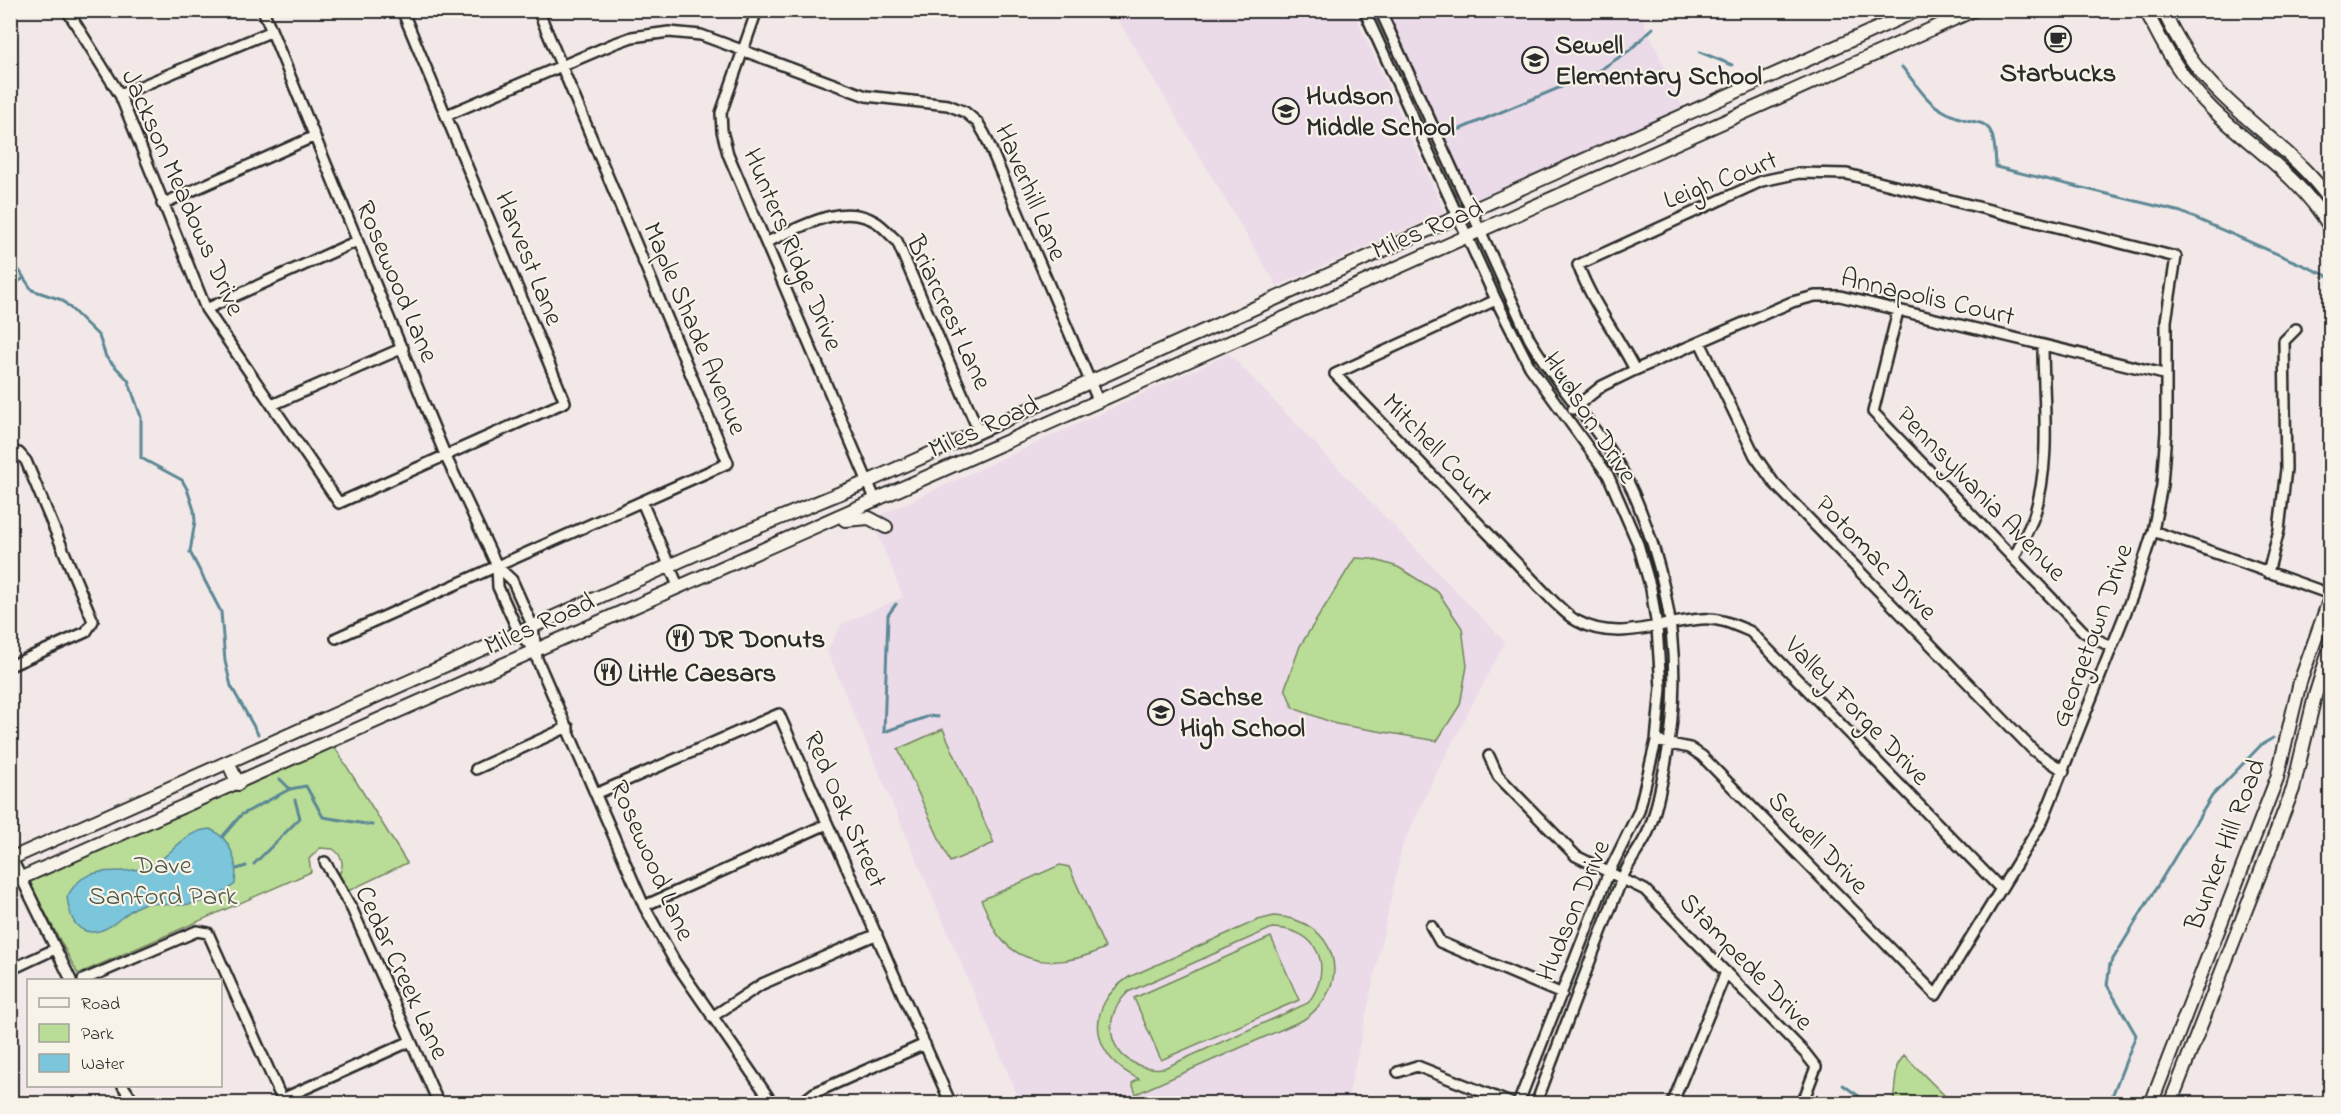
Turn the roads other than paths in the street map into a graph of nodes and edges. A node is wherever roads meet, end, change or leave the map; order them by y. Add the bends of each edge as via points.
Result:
1 (67, 10) edge
2 (263, 10) edge
3 (402, 10) edge
4 (538, 10) edge
5 (757, 10) edge
6 (1364, 10) edge
7 (1380, 10) edge
8 (1918, 10) edge
9 (1974, 10) edge
10 (2146, 10) edge
11 (2163, 10) edge
12 (270, 32) junction
13 (742, 49) junction
14 (561, 66) junction
15 (2212, 86) junction
16 (120, 95) junction
17 (2199, 95) junction
18 (447, 115) junction
19 (315, 136) junction
20 (2312, 177) junction
21 (2300, 186) junction
22 (2331, 200) edge
23 (162, 204) junction
24 (1471, 212) junction
25 (1458, 218) junction
26 (2331, 227) edge
27 (1481, 231) junction
28 (1468, 237) junction
29 (357, 241) junction
30 (767, 242) junction
31 (2176, 257) joint
32 (1304, 285) junction
33 (1496, 300) junction
34 (1312, 304) junction
35 (206, 309) junction
36 (1898, 311) junction
37 (2296, 329) dead end
38 (1700, 342) junction
39 (2043, 345) junction
40 (403, 348) junction
41 (1635, 370) junction
42 (2164, 374) junction
43 (1089, 382) junction
44 (1098, 400) junction
45 (272, 405) junction
46 (1576, 406) junction
47 (1565, 417) junction
48 (979, 432) junction
49 (15, 452) edge
50 (446, 457) junction
51 (867, 482) junction
52 (876, 501) junction
53 (642, 502) junction
54 (824, 524) junction
55 (886, 527) dead end
56 (2153, 531) junction
57 (2014, 558) junction
58 (671, 565) junction
59 (497, 566) junction
60 (2268, 573) junction
61 (679, 588) junction
62 (2331, 594) edge
63 (2331, 598) edge
64 (1671, 624) junction
65 (533, 627) junction
66 (1657, 627) junction
67 (519, 633) junction
68 (336, 638) dead end
69 (2111, 647) junction
70 (2331, 648) edge
71 (535, 651) junction
72 (10, 666) edge
73 (568, 727) junction
74 (1656, 741) junction
75 (1670, 743) junction
76 (1490, 756) dead end
77 (228, 762) junction
78 (476, 769) dead end
79 (2064, 771) junction
80 (238, 784) junction
81 (597, 793) junction
82 (827, 824) junction
83 (11, 857) edge
84 (325, 862) dead end
85 (1609, 872) junction
86 (1622, 878) junction
87 (16, 881) edge
88 (2001, 889) junction
89 (644, 906) junction
90 (1431, 926) dead end
91 (877, 934) junction
92 (55, 949) junction
93 (10, 970) edge
94 (1726, 972) junction
95 (70, 979) edge
96 (88, 979) edge
97 (1562, 994) junction
98 (1936, 995) joint
99 (712, 1017) junction
100 (411, 1041) junction
101 (926, 1044) junction
102 (1398, 1072) dead end
103 (124, 1087) edge
104 (283, 1101) edge
105 (135, 1104) edge
106 (438, 1104) edge
107 (773, 1104) edge
108 (800, 1104) edge
109 (951, 1104) edge
110 (1513, 1104) edge
111 (1518, 1104) edge
112 (1536, 1104) edge
113 (1672, 1104) edge
114 (1802, 1104) edge
115 (2151, 1104) edge
116 (2170, 1104) edge

1 - 16 street, Jackson Meadows Drive
2 - 12 street, Rosewood Lane
3 - 18 street, Harvest Lane
4 - 14 street, Maple Shade Avenue
5 - 13 street, Hunters Ridge Drive
6 - 25 street, Hudson Drive
7 - 24 street, Hudson Drive
8 - 24 main road, Miles Road
9 - 27 main road, Miles Road
10 - 17 main road via 2173,61
11 - 15 main road
12 - 16 street
12 - 19 street, Rosewood Lane
13 - 14 street, Haverhill Lane via 701,35 669,32 632,37
13 - 30 street, Hunters Ridge Drive via 721,114 722,131
13 - 43 street, Haverhill Lane via 866,96 948,105 966,112 978,123
14 - 18 street, Haverhill Lane
14 - 53 street, Maple Shade Avenue via 728,463
15 - 17 main road
15 - 20 main road via 2283,146
16 - 23 street, Jackson Meadows Drive
17 - 21 main road
18 - 50 street, Harvest Lane via 566,402
19 - 23 street
19 - 29 street, Rosewood Lane
20 - 21 main road
20 - 22 main road
21 - 26 main road
23 - 35 street, Jackson Meadows Drive
24 - 25 main road, Miles Road
24 - 27 street, Hudson Drive
25 - 28 street, Hudson Drive
25 - 32 main road, Miles Road
27 - 28 main road, Miles Road
27 - 46 street, Hudson Drive via 1529,338 1546,368
28 - 33 street, Hudson Drive
28 - 34 main road, Miles Road
29 - 35 street
29 - 40 street, Rosewood Lane
30 - 48 street, Briarcrest Lane via 830,216 847,214 876,222 897,241
30 - 51 street, Hunters Ridge Drive
31 - 41 street, Leigh Court via 1847,174 1798,173 1762,181 1578,265 1601,314
31 - 42 street, Georgetown Drive via 2166,321
32 - 34 main road
32 - 43 main road, Miles Road
33 - 47 street, Hudson Drive via 1530,367
33 - 66 street, Mitchell Court via 1335,374 1555,603 1577,621 1621,632
34 - 44 main road, Miles Road
35 - 45 street, Jackson Meadows Drive
36 - 38 street, Annapolis Court via 1840,296 1815,296
36 - 39 street, Annapolis Court
36 - 57 street, Pennsylvania Avenue via 1873,412
37 - 60 street via 2284,341 2286,469 2279,530
38 - 41 street, Annapolis Court
38 - 79 street, Potomac Drive via 1755,456 1774,483 2034,751
39 - 42 street, Annapolis Court
39 - 57 street via 2046,420 2042,474 2034,516
40 - 45 street
40 - 50 street, Rosewood Lane
41 - 46 street, Annapolis Court via 1602,386
42 - 56 street, Georgetown Drive via 2166,432
43 - 44 street, Haverhill Lane
43 - 48 main road, Miles Road
44 - 52 main road, Miles Road
45 - 50 street, Jackson Meadows Drive via 339,503
46 - 47 street, Annapolis Court
46 - 64 street, Hudson Drive via 1632,490 1655,557
47 - 66 street, Hudson Drive via 1608,475 1627,516 1645,566
48 - 51 main road, Miles Road
49 - 72 street via 26,461 92,616 92,625 86,633
50 - 59 street, Rosewood Lane
51 - 52 street, Hunters Ridge Drive
51 - 58 main road, Miles Road
52 - 54 main road, Miles Road
53 - 58 street
53 - 59 street, Maple Shade Avenue
54 - 55 main road via 858,517
54 - 61 main road, Miles Road
56 - 60 street
56 - 69 street, Georgetown Drive
57 - 69 street, Pennsylvania Avenue via 2084,632
58 - 61 street
58 - 65 main road, Miles Road
59 - 65 street, Rosewood Lane via 512,580
59 - 67 street, Rosewood Lane via 498,586
59 - 68 street, Maple Shade Avenue
60 - 62 street
61 - 71 main road, Miles Road
63 - 115 main road, Bunker Hill Road via 2300,682 2277,778
64 - 66 street, Valley Forge Drive
64 - 75 street, Hudson Drive via 1676,670
64 - 88 street, Valley Forge Drive via 1703,618 1751,632
65 - 67 main road, Miles Road
65 - 71 street, Rosewood Lane
66 - 74 street, Hudson Drive via 1661,678
67 - 71 street, Rosewood Lane
67 - 77 main road, Miles Road
69 - 79 street, Georgetown Drive
70 - 116 main road, Bunker Hill Road via 2293,789
71 - 73 street, Rosewood Lane
71 - 80 main road, Miles Road
73 - 78 street
73 - 81 street, Rosewood Lane
74 - 75 street, Sewell Drive
74 - 85 street, Hudson Drive via 1639,811
75 - 86 street, Hudson Drive via 1648,832
75 - 98 street, Sewell Drive via 1690,748 1724,778
76 - 85 street, Stampede Drive via 1498,776 1576,856
77 - 80 main road
77 - 83 main road, Miles Road
79 - 88 street, Georgetown Drive via 2042,822
80 - 87 main road, Miles Road
81 - 82 street, Red Oak Street via 779,714
81 - 89 street, Rosewood Lane
82 - 89 street
82 - 91 street, Red Oak Street
83 - 87 street
84 - 100 street, Cedar Creek Lane via 352,909
85 - 86 street, Stampede Drive
85 - 97 street, Hudson Drive
86 - 94 street, Stampede Drive via 1646,890
86 - 112 street, Hudson Drive
87 - 92 street
88 - 98 street, Georgetown Drive
89 - 99 street, Rosewood Lane
90 - 97 street via 1440,942
91 - 99 street via 762,984
91 - 101 street, Red Oak Street
92 - 93 street
92 - 95 street
94 - 113 street
94 - 114 street, Stampede Drive via 1816,1067
96 - 104 street via 198,931 208,933
97 - 111 street, Hudson Drive
99 - 107 street, Rosewood Lane
100 - 104 street
100 - 106 street, Cedar Creek Lane
101 - 108 street via 814,1093
101 - 109 street, Red Oak Street
102 - 110 street via 1417,1066
103 - 105 street

